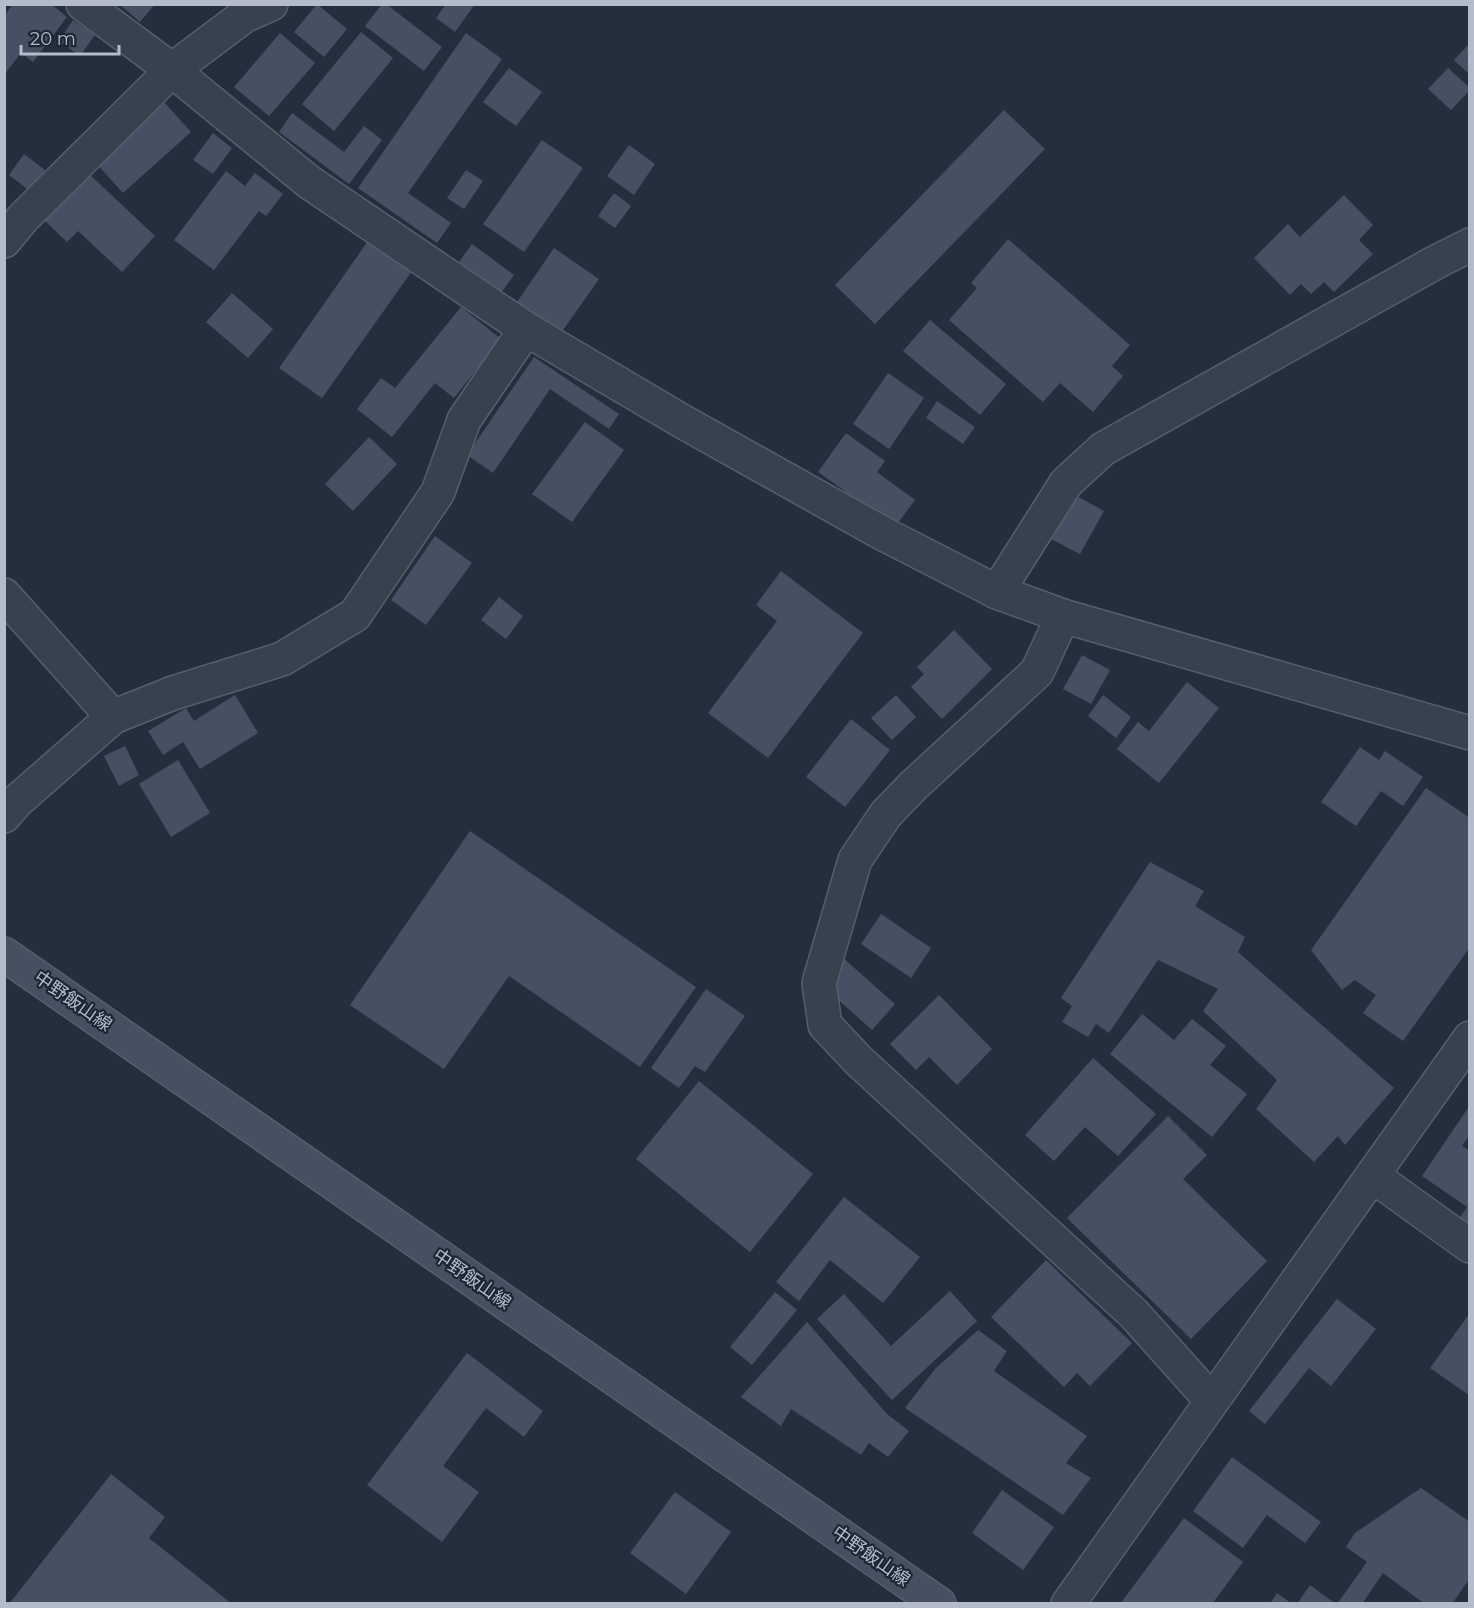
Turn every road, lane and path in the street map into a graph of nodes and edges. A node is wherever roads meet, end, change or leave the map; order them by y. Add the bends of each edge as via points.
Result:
1 (83, 4) edge
2 (271, 4) edge
3 (172, 70) junction
4 (4, 241) edge
5 (1470, 245) edge
6 (526, 329) junction
7 (997, 592) junction
8 (4, 595) edge
9 (1063, 616) junction
10 (113, 717) junction
11 (1470, 733) edge
12 (4, 816) edge
13 (4, 954) edge
14 (1470, 1038) edge
15 (1373, 1176) junction
16 (1470, 1246) edge
17 (1211, 1400) junction
18 (939, 1604) edge
19 (1068, 1604) edge

1 - 3 street
2 - 3 street via 244,16
3 - 4 street
3 - 6 street via 309,182
5 - 7 street via 1103,449 1066,483
6 - 7 street via 880,532
6 - 10 street via 464,420 438,492 355,615 282,658
7 - 9 street
8 - 10 street
9 - 11 street
9 - 17 street via 1037,672 913,786 886,814 855,860 819,983 825,1025 859,1061 1134,1314
10 - 12 street
13 - 18 main road, 中野飯山線
14 - 15 street
15 - 16 street
15 - 17 street
17 - 19 street

